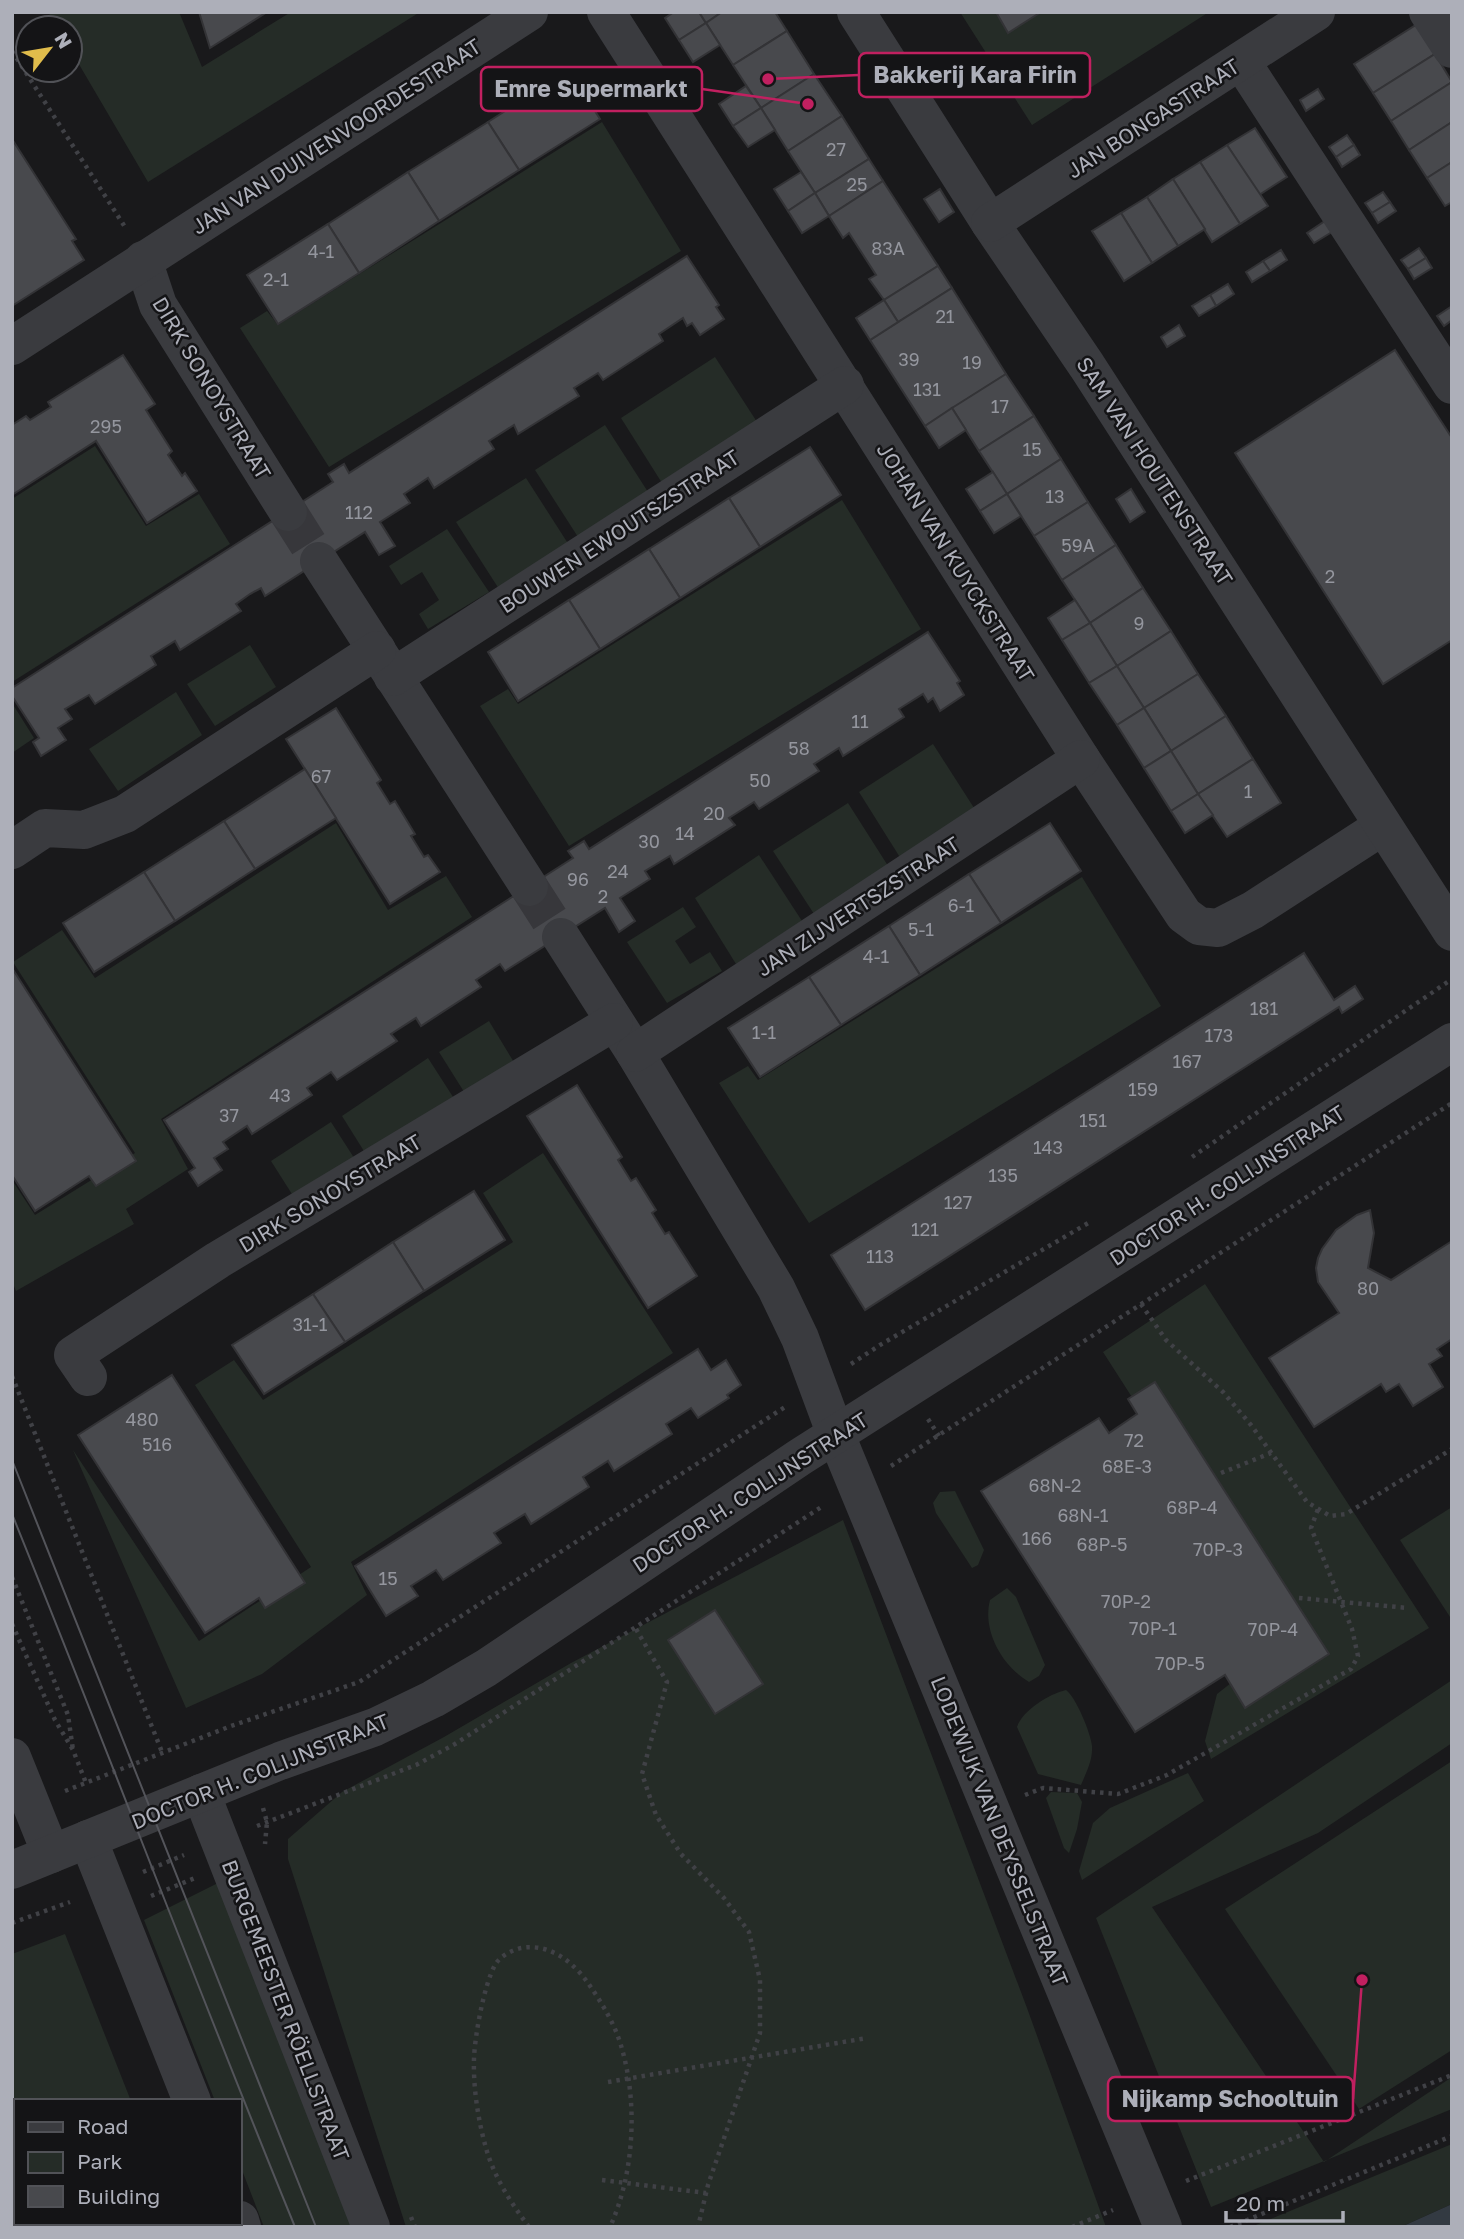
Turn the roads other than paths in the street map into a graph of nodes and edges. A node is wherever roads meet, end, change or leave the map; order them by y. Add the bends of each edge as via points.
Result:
1 (529, 12) edge
2 (606, 12) edge
3 (856, 12) edge
4 (1316, 12) edge
5 (1428, 12) edge
6 (1452, 49) edge
7 (1241, 61) junction
8 (990, 223) junction
9 (143, 260) junction
10 (12, 346) edge
11 (845, 385) junction
12 (1452, 385) edge
13 (288, 512) tunnel mouth
14 (319, 561) tunnel mouth
15 (385, 664) junction
16 (1081, 759) junction
17 (1383, 826) junction
18 (12, 850) edge
19 (529, 887) tunnel mouth
20 (1452, 932) edge
21 (561, 936) tunnel mouth
22 (614, 1022) junction
23 (1452, 1042) edge
24 (635, 1053) junction
25 (88, 1377) dead end
26 (836, 1435) junction
27 (12, 1757) edge
28 (201, 1793) junction
29 (88, 1839) junction
30 (51, 1854) junction
31 (12, 1870) edge
32 (191, 2099) edge
33 (1157, 2211) edge
34 (371, 2227) edge

1 - 9 street, JAN VAN DUIVENVOORDESTRAAT
2 - 11 street, JOHAN VAN KUYCKSTRAAT
3 - 8 street, SAM VAN HOUTENSTRAAT
4 - 7 street, JAN BONGASTRAAT
5 - 6 street
7 - 8 street, JAN BONGASTRAAT
7 - 12 street
8 - 17 street, SAM VAN HOUTENSTRAAT
9 - 10 street, JAN VAN DUIVENVOORDESTRAAT
9 - 13 street, DIRK SONOYSTRAAT via 158,305
11 - 15 street, BOUWEN EWOUTSZSTRAAT
11 - 16 street, JOHAN VAN KUYCKSTRAAT
14 - 15 street
15 - 18 street via 125,814 84,831 45,828
15 - 19 street
16 - 17 street, JOHAN VAN KUYCKSTRAAT via 1184,915 1199,926 1218,928 1253,910
16 - 24 street, JAN ZIJVERTSZSTRAAT
17 - 20 street, SAM VAN HOUTENSTRAAT
21 - 22 street
22 - 24 street
22 - 25 street, DIRK SONOYSTRAAT via 230,1253 73,1355
23 - 26 street, DOCTOR H. COLIJNSTRAAT
24 - 26 street via 776,1288
26 - 28 street, DOCTOR H. COLIJNSTRAAT via 433,1699 375,1727
26 - 33 street, LODEWIJK VAN DEYSSELSTRAAT
27 - 30 street
28 - 29 street, DOCTOR H. COLIJNSTRAAT
28 - 34 street, BURGEMEESTER RÖELLSTRAAT
29 - 30 street, DOCTOR H. COLIJNSTRAAT
29 - 32 street
30 - 31 street, DOCTOR H. COLIJNSTRAAT

